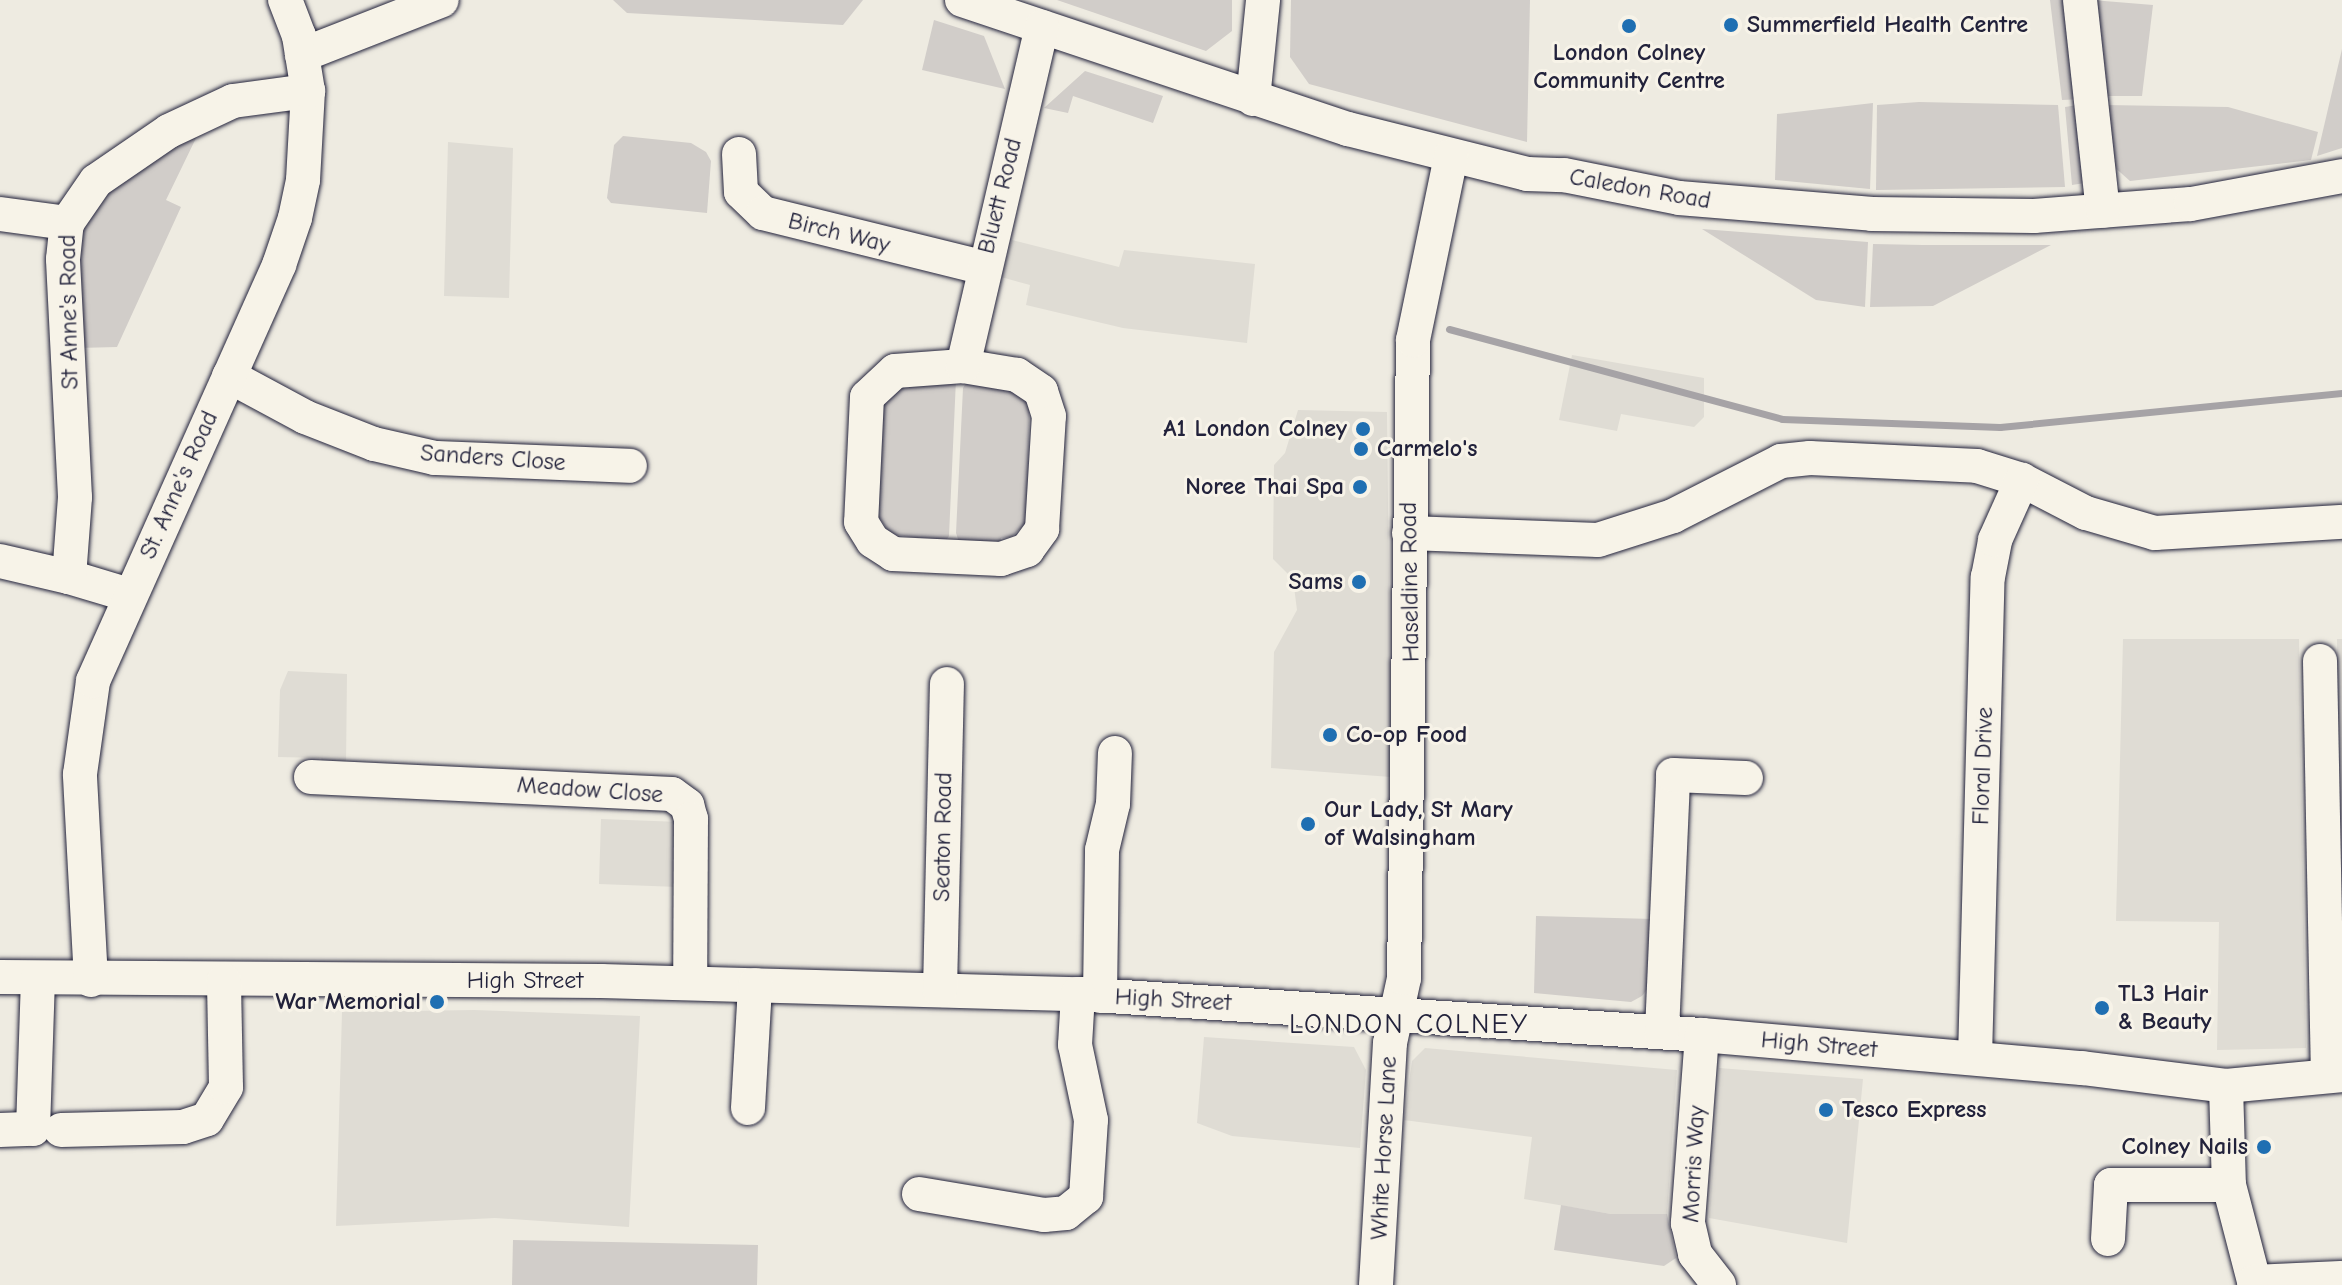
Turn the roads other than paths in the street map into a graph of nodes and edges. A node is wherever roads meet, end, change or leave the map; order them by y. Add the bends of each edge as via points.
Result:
1 (285, 0) edge
2 (442, 0) edge
3 (962, 0) edge
4 (1263, 0) edge
5 (2080, 0) edge
6 (1042, 27) junction
7 (302, 55) junction
8 (308, 91) junction
9 (1253, 99) junction
10 (739, 154) dead end
11 (1451, 156) junction
12 (2342, 176) edge
13 (2103, 211) junction
14 (0, 214) edge
15 (67, 223) junction
16 (982, 267) junction
17 (963, 366) junction
18 (229, 376) junction
19 (630, 466) dead end
20 (2022, 480) junction
21 (2342, 522) edge
22 (1409, 533) junction
23 (0, 561) edge
24 (69, 577) junction
25 (129, 595) junction
26 (2320, 661) dead end
27 (947, 684) dead end
28 (1115, 753) dead end
29 (311, 777) dead end
30 (1746, 778) dead end
31 (0, 977) edge
32 (38, 978) junction
33 (91, 980) junction
34 (224, 981) junction
35 (690, 983) junction
36 (755, 985) junction
37 (940, 990) junction
38 (1089, 995) junction
39 (1398, 1012) junction
40 (1662, 1032) junction
41 (1702, 1035) junction
42 (1975, 1058) junction
43 (2335, 1075) edge
44 (2226, 1086) junction
45 (748, 1108) dead end
46 (0, 1130) edge
47 (61, 1130) dead end
48 (2229, 1185) junction
49 (919, 1194) dead end
50 (2108, 1239) dead end
51 (2342, 1278) edge
52 (2254, 1284) edge
53 (1376, 1285) edge
54 (1719, 1285) edge

1 - 7 street, St. Anne's Road
2 - 7 street
3 - 6 street, Caledon Road
4 - 9 street
5 - 13 street
6 - 9 street, Caledon Road
6 - 16 street, Bluett Road
7 - 8 street, St. Anne's Road
8 - 15 street, St Anne's Road via 233,101 180,125 96,181
8 - 18 street, St. Anne's Road via 303,180 295,218
9 - 11 street, Caledon Road
10 - 16 street, Birch Way via 741,192 763,213
11 - 13 street, Caledon Road via 1644,193 1770,207 1886,215
11 - 22 street, Haseldine Road via 1413,340
12 - 13 street, Caledon Road via 2275,193
14 - 15 street
15 - 24 street, St Anne's Road via 63,274 75,497
16 - 17 street, Bluett Road
17 - 17 street via 1017,375 1041,391 1049,416 1042,529 1027,550 1001,559 893,554 873,541 861,522 867,397 895,371
18 - 19 street, Sanders Close via 305,417 374,444 435,458
18 - 25 street, St. Anne's Road
20 - 21 street via 2086,513 2155,533
20 - 22 street via 1952,462 1810,458 1781,461 1673,516 1598,540
20 - 42 street, Floral Drive via 1995,540 1988,577
22 - 39 street, Haseldine Road via 1404,967
23 - 24 street
24 - 25 street
25 - 33 street, St. Anne's Road via 93,681 84,733 81,851
26 - 43 street
27 - 37 street, Seaton Road
28 - 38 street
29 - 35 street, Meadow Close via 672,794 687,805 691,819
30 - 40 street via 1673,775
31 - 32 street, High Street
32 - 33 street, High Street
32 - 46 street via 33,1129
33 - 34 street, High Street
34 - 35 street, High Street
34 - 47 street via 226,1087 207,1119 183,1127
35 - 36 street, High Street
36 - 37 street, High Street
36 - 45 street
37 - 38 street, High Street
38 - 39 street, High Street
38 - 49 street via 1075,1045 1091,1120 1086,1197 1066,1213 1044,1215
39 - 40 street, High Street
39 - 53 street, White Horse Lane via 1390,1043
40 - 41 street, High Street
41 - 42 street, High Street
41 - 54 street, Morris Way via 1688,1223 1695,1254
42 - 44 street, High Street
43 - 44 street, High Street
44 - 48 street
48 - 50 street via 2111,1185
48 - 52 street
51 - 52 street

